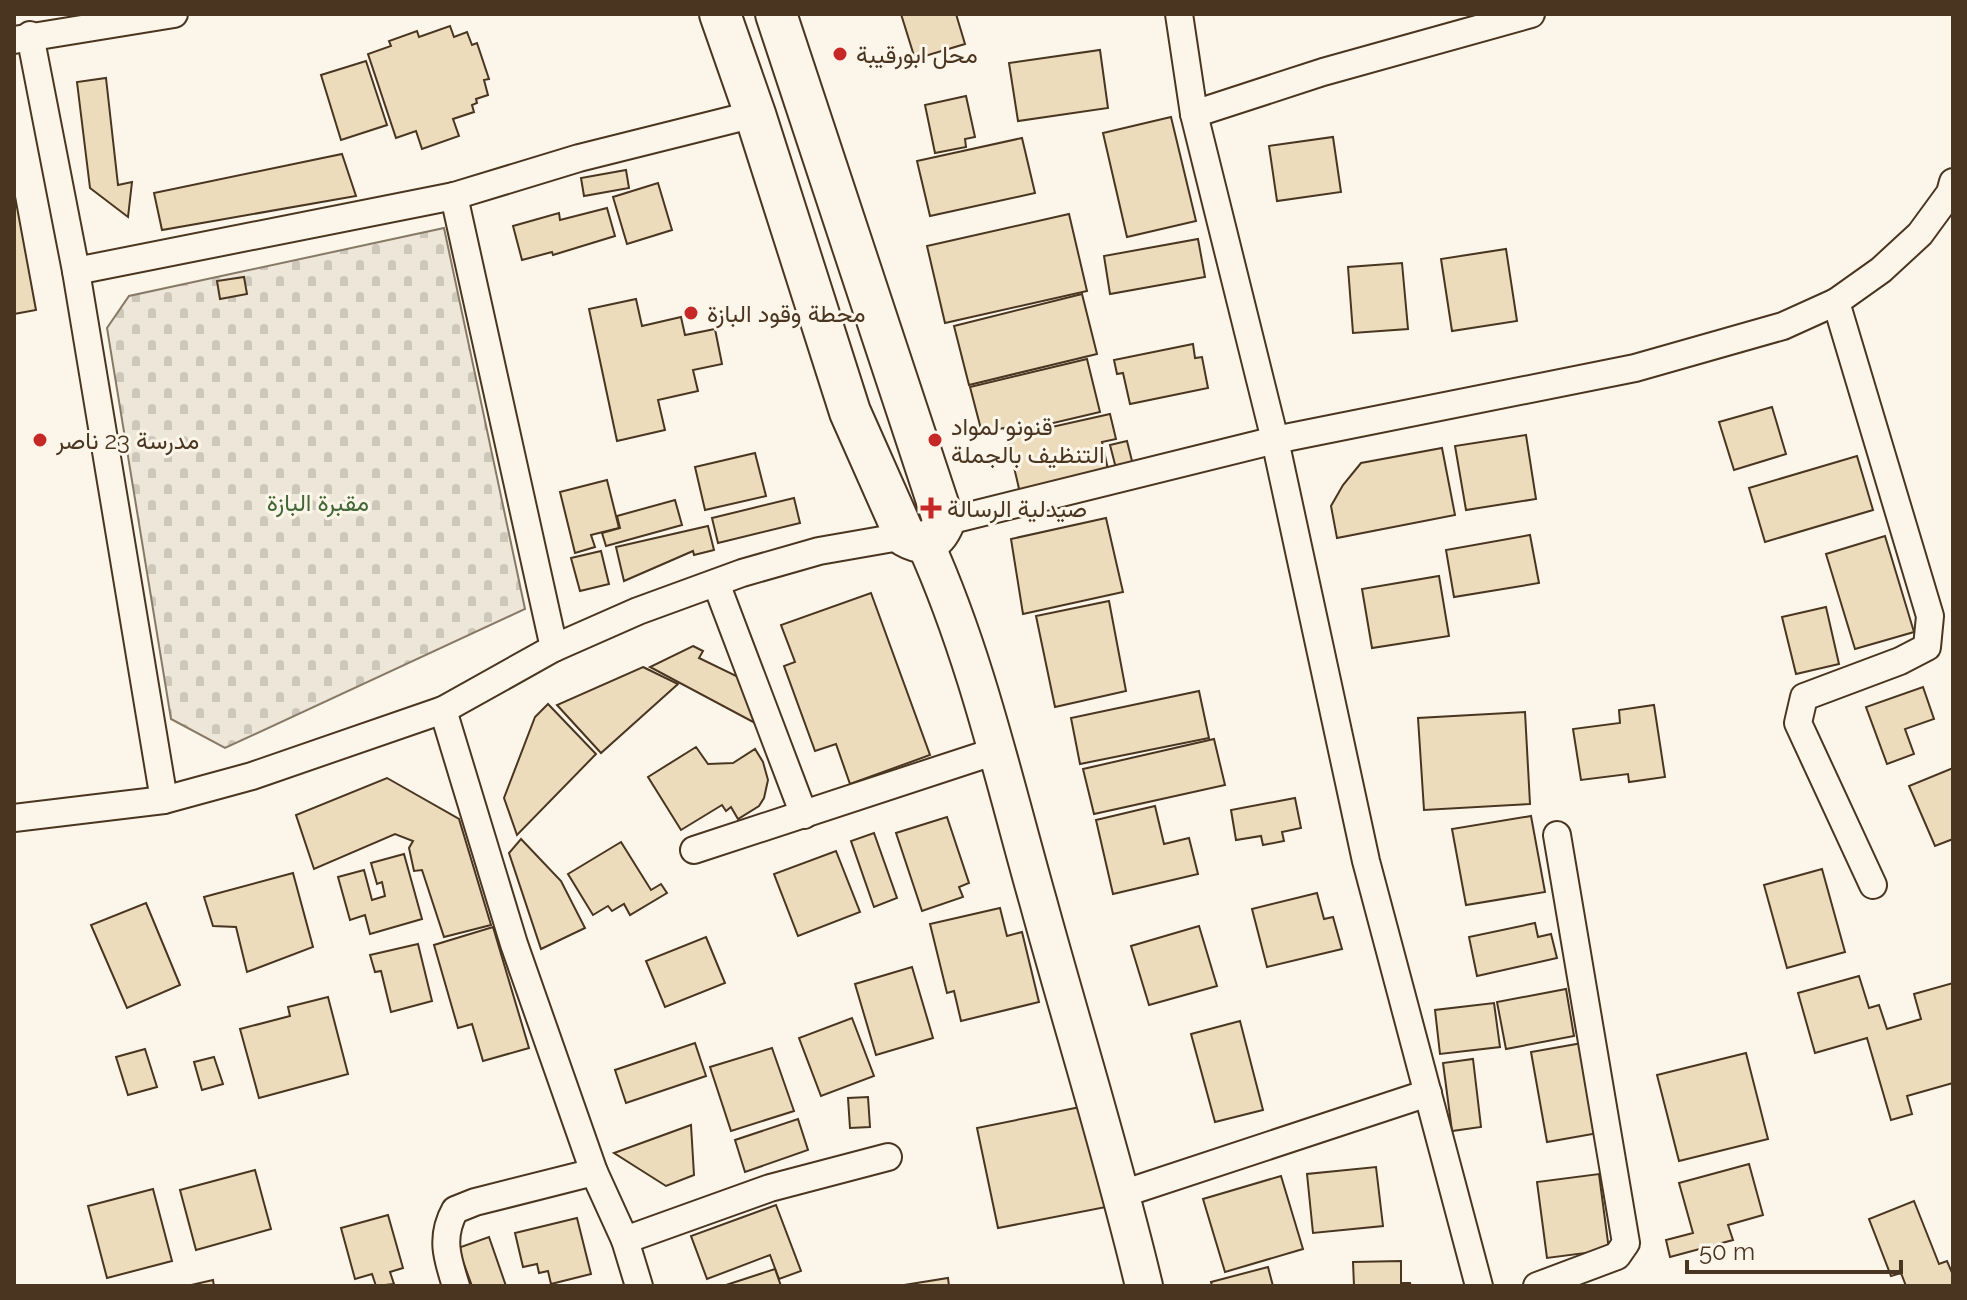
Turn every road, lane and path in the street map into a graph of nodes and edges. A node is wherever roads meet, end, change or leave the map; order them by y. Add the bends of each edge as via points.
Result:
1 (174, 14) edge
2 (720, 14) edge
3 (776, 14) edge
4 (1179, 14) edge
5 (1531, 14) edge
6 (124, 18) edge
7 (22, 38) edge
8 (804, 104) junction
9 (755, 114) junction
10 (1194, 114) junction
11 (1953, 182) edge
12 (454, 196) junction
13 (76, 271) junction
14 (1836, 302) junction
15 (1275, 440) junction
16 (925, 534) junction
17 (716, 583) junction
18 (554, 648) junction
19 (443, 710) junction
20 (996, 751) junction
21 (164, 800) junction
22 (804, 815) junction
23 (14, 818) edge
24 (1557, 835) dead end
25 (694, 850) dead end
26 (1873, 885) dead end
27 (1428, 1093) junction
28 (888, 1157) dead end
29 (594, 1172) junction
30 (1122, 1194) junction
31 (625, 1240) junction
32 (456, 1286) edge
33 (639, 1286) edge
34 (1144, 1286) edge
35 (1479, 1286) edge
36 (1537, 1286) edge

1 - 6 street
2 - 9 main road
3 - 8 main road
4 - 10 street
5 - 10 street
6 - 7 street
7 - 13 street
8 - 9 main road
8 - 16 main road
9 - 12 street
9 - 16 main road via 850,412
10 - 15 street
11 - 14 street via 1920,234
12 - 13 street
12 - 18 street
13 - 21 street
14 - 15 street via 1783,326 1635,368
14 - 26 street via 1930,616 1927,647 1804,697 1798,723
15 - 16 street
15 - 27 street via 1366,861
16 - 17 street via 819,551
16 - 20 main road
17 - 18 street
17 - 22 street
18 - 19 street
19 - 21 street via 252,776
19 - 29 street via 514,944
20 - 22 street
20 - 30 main road
21 - 23 street
22 - 25 street
24 - 36 street via 1626,1243 1617,1256
27 - 30 street
27 - 35 street
28 - 31 street via 770,1188
29 - 31 street
29 - 32 street via 455,1210 444,1238
30 - 34 main road
31 - 33 street

